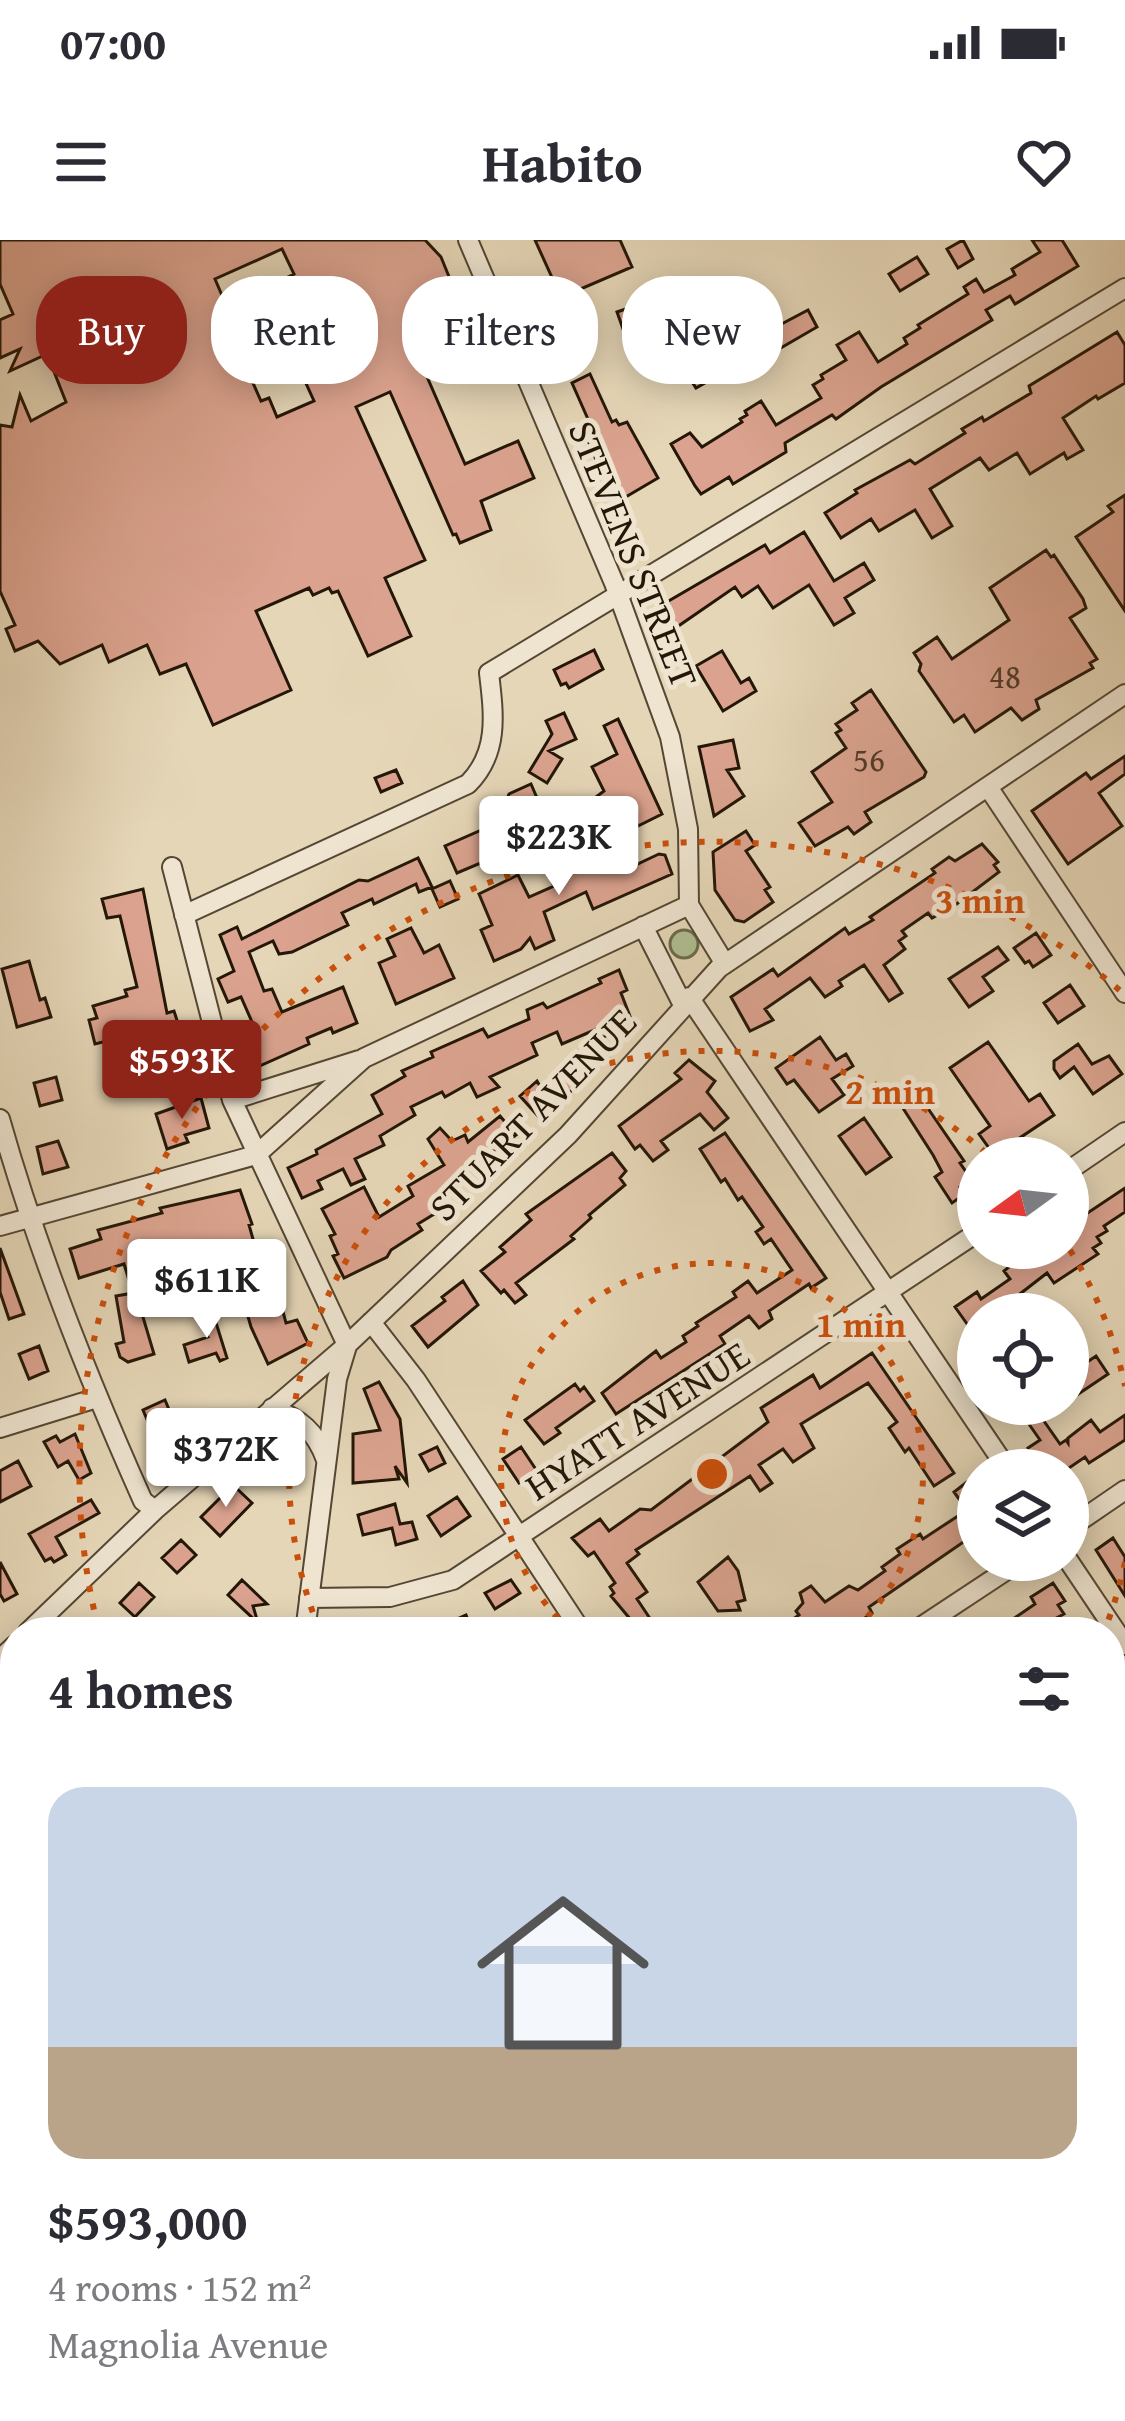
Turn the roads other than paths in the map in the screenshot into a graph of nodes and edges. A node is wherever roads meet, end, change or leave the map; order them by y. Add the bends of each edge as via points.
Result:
1 (468, 240) edge
2 (1125, 288) edge
3 (619, 594) junction
4 (1125, 694) edge
5 (988, 787) junction
6 (172, 867) dead end
7 (688, 905) junction
8 (184, 915) junction
9 (643, 926) junction
10 (725, 964) junction
11 (1125, 993) edge
12 (686, 1001) junction
13 (364, 1058) junction
14 (232, 1100) junction
15 (0, 1119) edge
16 (1125, 1132) edge
17 (256, 1155) junction
18 (1089, 1157) edge
19 (28, 1218) junction
20 (0, 1226) edge
21 (957, 1246) edge
22 (890, 1292) junction
23 (371, 1322) junction
24 (347, 1345) junction
25 (97, 1398) junction
26 (272, 1408) junction
27 (0, 1428) edge
28 (994, 1449) edge
29 (328, 1466) junction
30 (1125, 1490) edge
31 (155, 1510) junction
32 (1089, 1515) edge
33 (518, 1538) junction
34 (990, 1581) edge
35 (1082, 1581) edge
36 (310, 1598) junction
37 (44, 1617) edge
38 (307, 1617) edge
39 (572, 1617) edge
40 (936, 1617) edge
41 (1106, 1617) edge

1 - 3 street, STEVENS STREET
2 - 3 street
3 - 7 street, STEVENS STREET via 671,741 688,829
3 - 8 street via 489,673 495,722 485,767 468,784
4 - 5 street, STUART AVENUE
5 - 10 street, STUART AVENUE
5 - 11 street
6 - 8 street
7 - 9 street
7 - 10 street
8 - 14 street
9 - 12 street
9 - 13 street
10 - 12 street, STUART AVENUE
12 - 22 street
12 - 23 street, STUART AVENUE via 568,1135
13 - 14 street
13 - 17 street
14 - 17 street
15 - 19 street
16 - 18 street
17 - 19 street
17 - 24 street
19 - 20 street
19 - 25 street
21 - 22 street, HYATT AVENUE
22 - 28 street
22 - 33 street, HYATT AVENUE
23 - 24 street, STUART AVENUE
23 - 33 street
24 - 26 street, STUART AVENUE
24 - 29 street
25 - 27 street
25 - 31 street via 143,1501
26 - 29 street via 310,1430
26 - 31 street, STUART AVENUE
29 - 36 street
30 - 32 street
31 - 37 street, STUART AVENUE
33 - 36 street, HYATT AVENUE via 453,1580 390,1597
33 - 39 street
34 - 40 street
35 - 41 street
36 - 38 street

